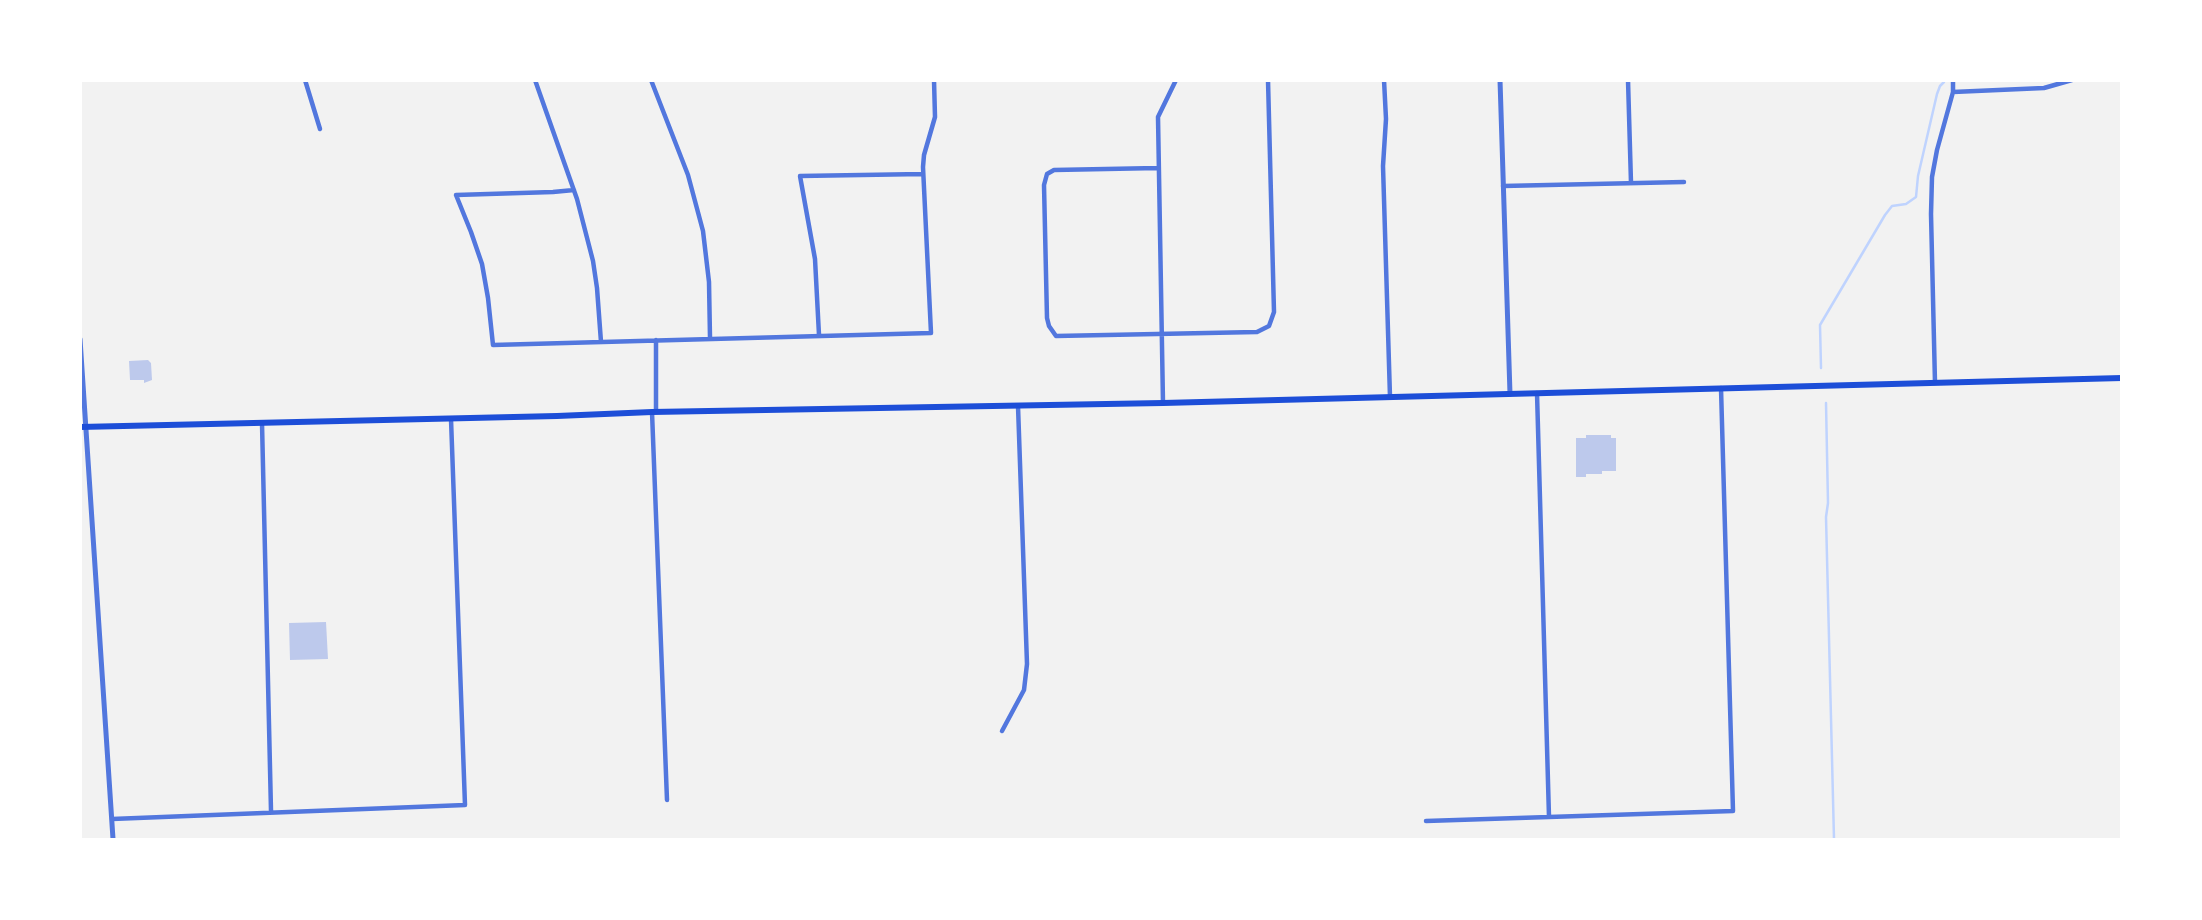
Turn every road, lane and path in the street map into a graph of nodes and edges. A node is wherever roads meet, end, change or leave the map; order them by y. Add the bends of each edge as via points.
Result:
1 (305, 80) edge
2 (535, 80) edge
3 (651, 80) edge
4 (934, 80) edge
5 (1176, 80) edge
6 (1268, 80) edge
7 (1384, 80) edge
8 (1500, 80) edge
9 (1628, 80) edge
10 (1953, 80) edge
11 (2072, 80) edge
12 (1953, 92) junction
13 (320, 129) dead end
14 (1158, 168) junction
15 (923, 174) junction
16 (1684, 182) dead end
17 (1631, 183) junction
18 (1503, 186) junction
19 (574, 190) junction
20 (1161, 333) junction
21 (819, 335) junction
22 (710, 338) junction
23 (80, 339) edge
24 (656, 339) junction
25 (601, 342) junction
26 (2122, 378) edge
27 (1936, 383) junction
28 (1721, 388) junction
29 (1537, 393) junction
30 (1510, 394) junction
31 (1390, 397) junction
32 (1163, 402) junction
33 (1017, 405) junction
34 (654, 412) junction
35 (451, 418) junction
36 (262, 423) junction
37 (83, 427) edge
38 (1002, 731) dead end
39 (667, 800) dead end
40 (271, 811) junction
41 (1549, 817) junction
42 (112, 819) junction
43 (1426, 821) dead end
44 (113, 839) edge

1 - 13 street
2 - 19 street
3 - 22 street via 688,175 703,231
4 - 15 street via 935,117
5 - 14 street via 1158,117
6 - 20 street via 1273,319 1257,331
7 - 31 street
8 - 18 street
9 - 17 street
10 - 12 street
11 - 12 street via 2044,88
12 - 27 street via 1932,177
14 - 20 street
14 - 20 street via 1054,170 1047,174 1044,186 1047,318 1052,332 1064,337
15 - 21 street via 931,333
15 - 21 street via 800,176 815,259
16 - 17 street
17 - 18 street
18 - 30 street
19 - 25 street via 593,261
19 - 25 street via 456,195 482,264 493,345
20 - 32 street
21 - 22 street
22 - 24 street
23 - 37 street
24 - 25 street
24 - 34 street
26 - 27 main road
27 - 28 main road
28 - 29 main road
28 - 41 street via 1733,811
29 - 30 main road
29 - 41 street
30 - 31 main road
31 - 32 main road
32 - 33 main road
33 - 34 main road
33 - 38 street via 1027,664 1024,690
34 - 35 main road
34 - 39 street
35 - 36 main road
35 - 40 street via 465,805
36 - 37 main road
36 - 40 street
37 - 42 street
40 - 42 street
41 - 43 street
42 - 44 street

